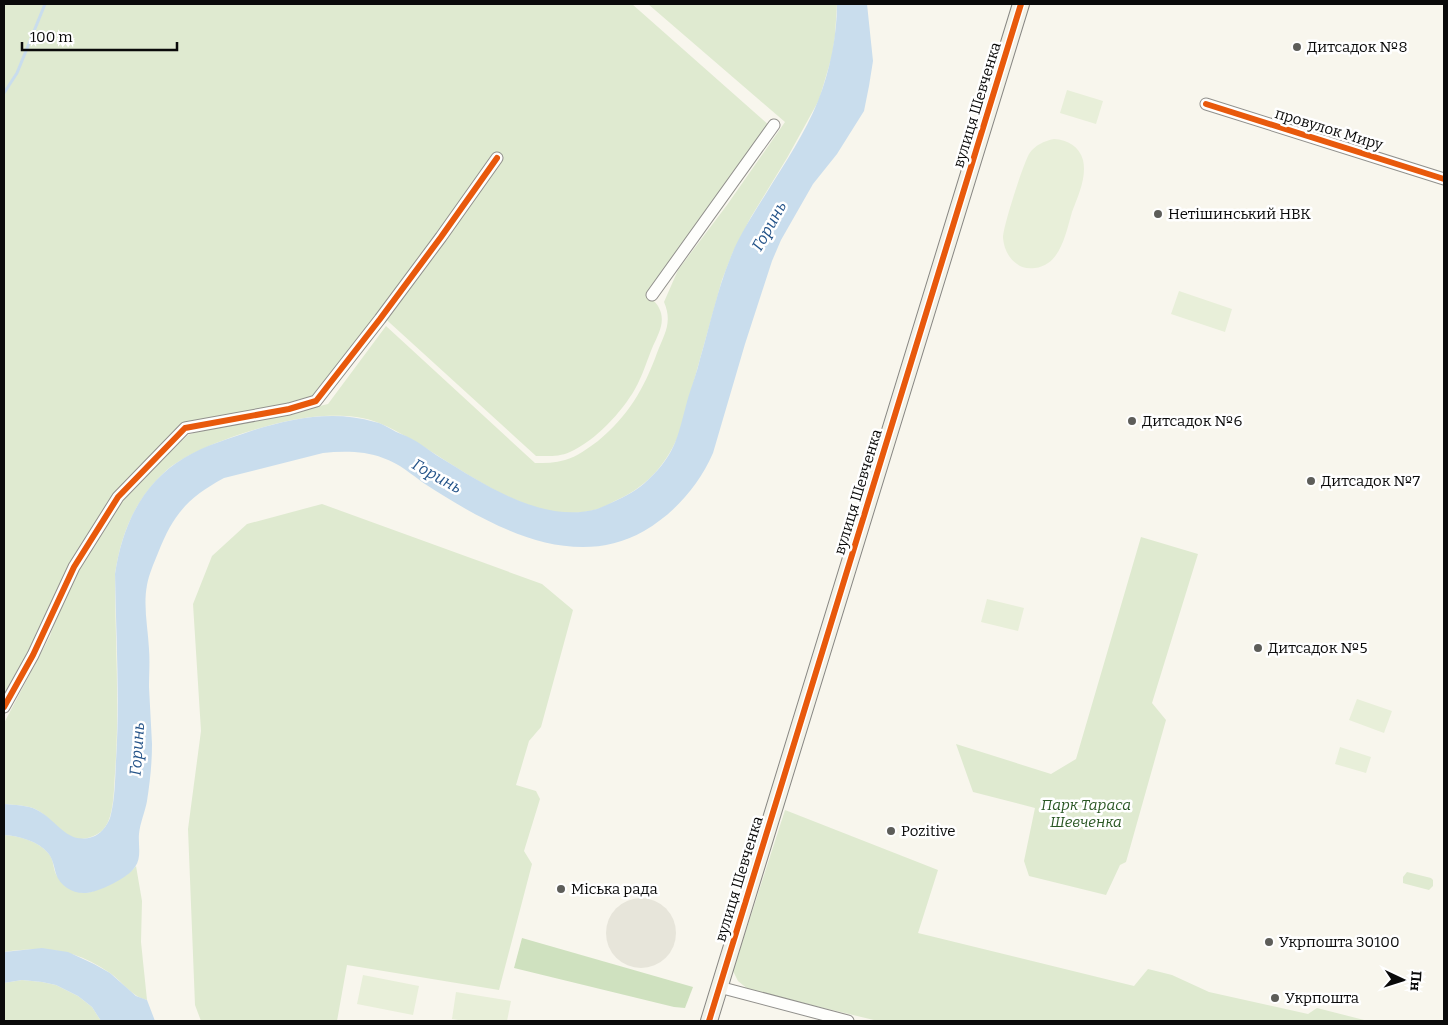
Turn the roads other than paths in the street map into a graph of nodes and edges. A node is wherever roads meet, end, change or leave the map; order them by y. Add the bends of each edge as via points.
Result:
1 (1021, 4) edge
2 (1206, 104) dead end
3 (774, 125) dead end
4 (497, 158) dead end
5 (1444, 178) edge
6 (652, 295) dead end
7 (4, 708) edge
8 (718, 987) junction
9 (709, 1021) edge
10 (848, 1021) edge

1 - 8 street, вулиця Шевченка
2 - 5 street, провулок Миру
3 - 6 street
4 - 7 street via 397,297 316,401 185,428 118,497 74,567
8 - 9 street, вулиця Шевченка
8 - 10 street

